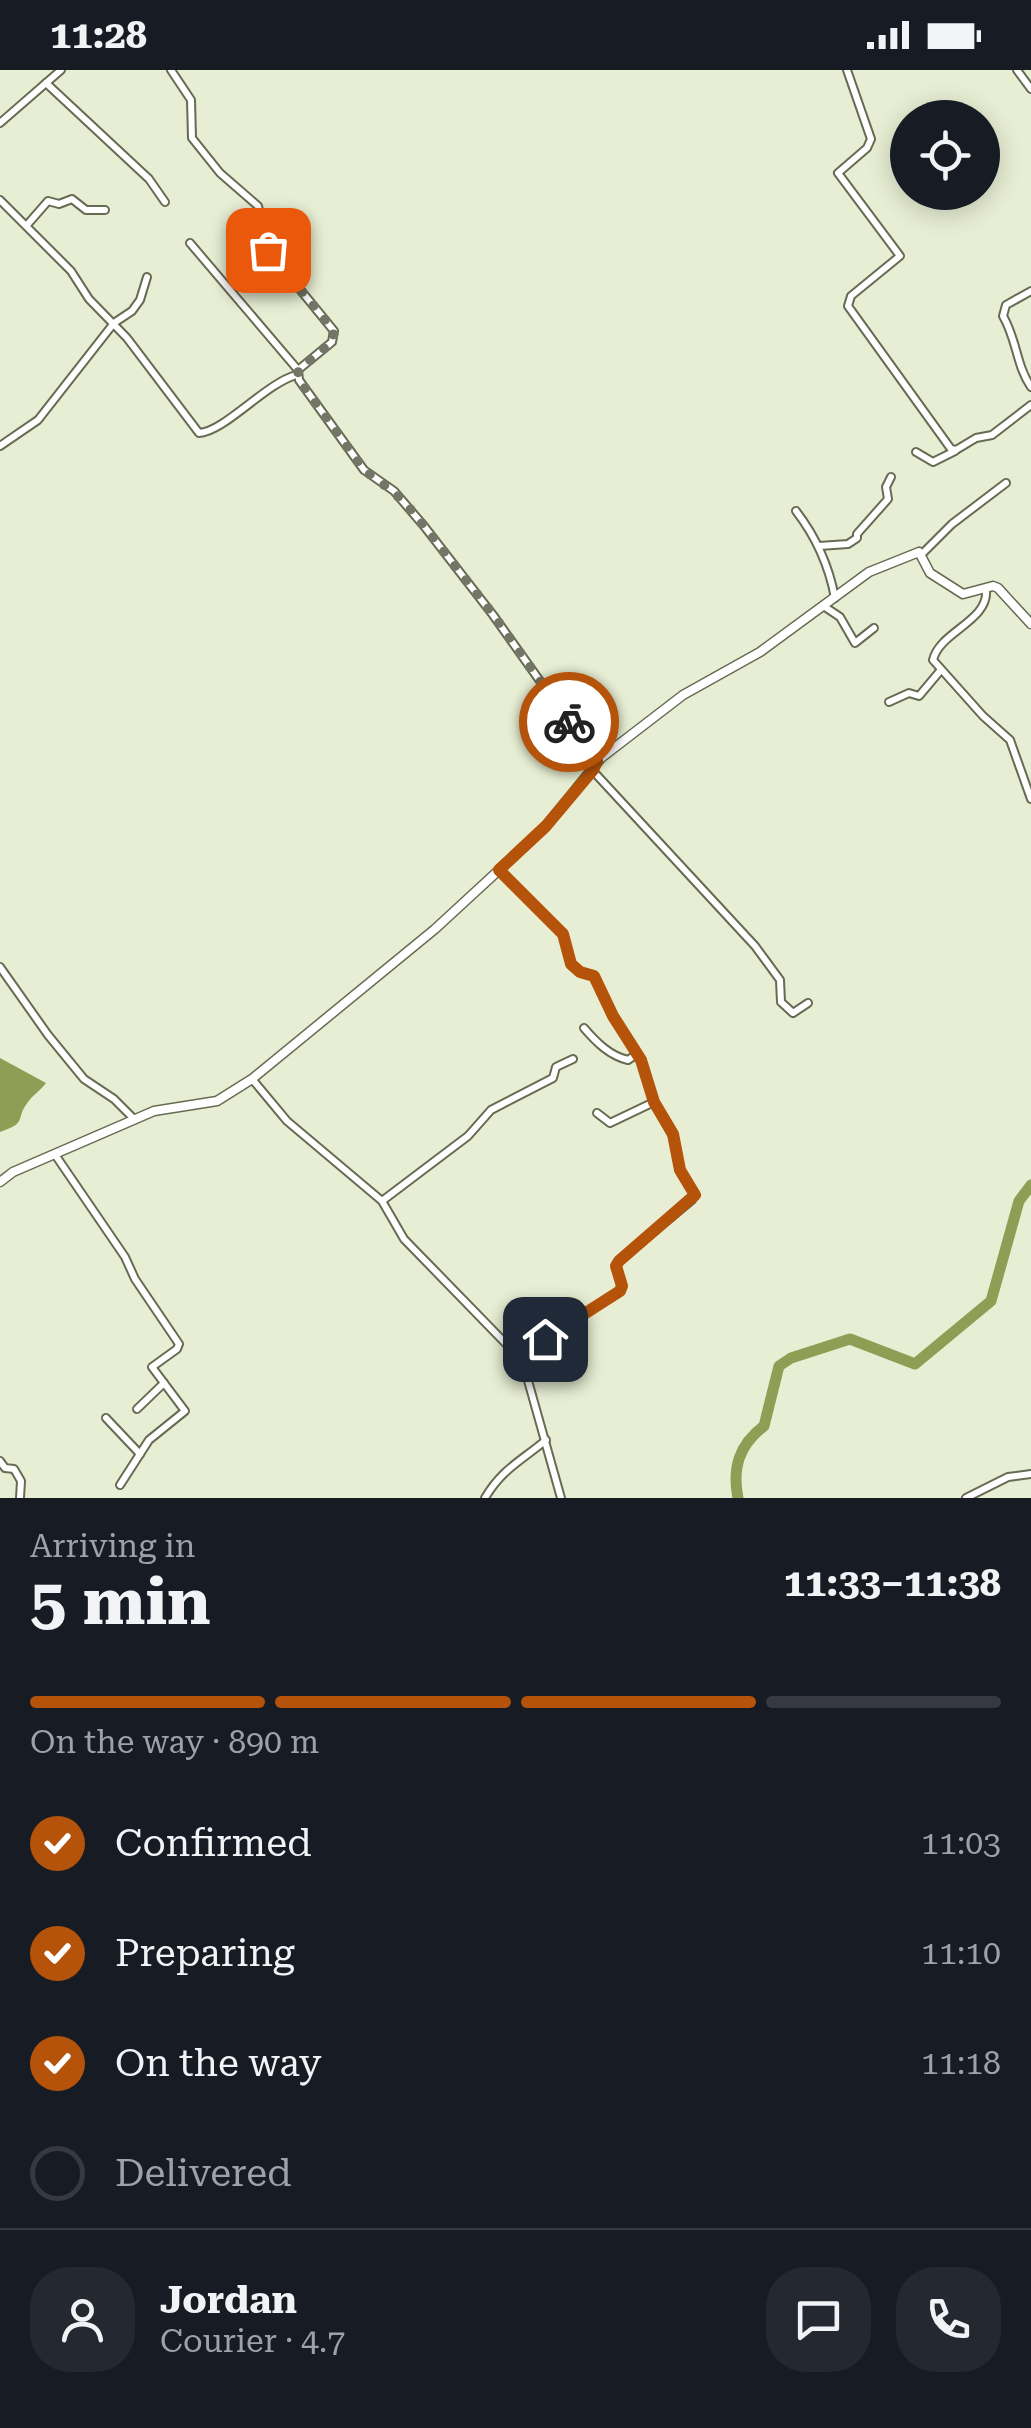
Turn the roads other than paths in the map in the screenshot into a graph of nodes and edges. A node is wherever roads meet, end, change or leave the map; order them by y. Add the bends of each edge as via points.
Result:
1 (61, 70) edge
2 (171, 70) edge
3 (847, 70) edge
4 (1017, 70) edge
5 (46, 83) junction
6 (1031, 89) edge
7 (0, 123) edge
8 (0, 200) edge
9 (165, 202) dead end
10 (105, 210) dead end
11 (27, 225) junction
12 (190, 243) dead end
13 (146, 277) dead end
14 (1031, 291) edge
15 (114, 324) junction
16 (297, 372) junction
17 (1031, 387) edge
18 (1031, 405) edge
19 (0, 446) edge
20 (956, 450) junction
21 (916, 452) dead end
22 (892, 477) dead end
23 (1006, 483) dead end
24 (796, 511) dead end
25 (819, 546) junction
26 (922, 554) junction
27 (986, 590) junction
28 (835, 599) junction
29 (825, 607) junction
30 (1031, 624) edge
31 (874, 628) dead end
32 (940, 671) junction
33 (889, 702) dead end
34 (595, 766) junction
35 (1031, 798) edge
36 (499, 870) junction
37 (0, 968) edge
38 (808, 1002) dead end
39 (584, 1028) dead end
40 (638, 1054) junction
41 (573, 1058) dead end
42 (252, 1079) junction
43 (654, 1102) junction
44 (597, 1113) dead end
45 (134, 1119) junction
46 (56, 1156) junction
47 (0, 1182) edge
48 (382, 1202) junction
49 (515, 1353) junction
50 (164, 1382) junction
51 (137, 1409) dead end
52 (106, 1418) dead end
53 (546, 1440) junction
54 (140, 1454) junction
55 (0, 1460) edge
56 (1031, 1474) edge
57 (120, 1485) dead end
58 (20, 1498) edge
59 (485, 1498) edge
60 (562, 1498) edge
61 (966, 1498) edge

1 - 5 street
2 - 16 street via 192,100 192,138 258,206 270,254 334,331 332,342
3 - 20 street via 871,139 838,173 900,256 848,306
4 - 6 street
5 - 7 street
5 - 9 street
8 - 11 street
10 - 11 street via 86,210 72,199 48,200
11 - 15 street
12 - 16 street
13 - 15 street via 135,308
14 - 17 street via 1003,312 1018,367
15 - 16 street via 199,433
15 - 19 street via 40,417
16 - 34 street via 364,470 394,492 494,616
18 - 20 street via 992,435
20 - 21 street via 939,462
22 - 25 street via 888,498 857,538
23 - 26 street
24 - 25 street
25 - 28 street
26 - 27 street via 930,573 961,593
26 - 28 street via 878,567
27 - 30 street via 998,588
27 - 32 street via 982,608 936,650
28 - 29 street
29 - 31 street via 840,617 854,643
29 - 34 street via 683,695
32 - 33 street via 919,696
32 - 35 street via 1010,740
34 - 36 street
34 - 38 street via 756,946 780,980 787,1010
36 - 40 street via 563,934 569,961 593,975
36 - 42 street
37 - 45 street via 84,1079
39 - 40 street via 619,1058
40 - 43 street
41 - 48 street via 553,1078 490,1110 468,1136
42 - 45 street via 217,1101
42 - 48 street via 287,1120
43 - 44 street via 610,1123
43 - 49 street via 695,1197 619,1261 620,1291
45 - 46 street
46 - 47 street
46 - 50 street via 179,1344 152,1366
48 - 49 street via 404,1238
49 - 53 street
50 - 51 street
50 - 54 street via 185,1411
52 - 54 street
53 - 59 street via 493,1482
53 - 60 street
54 - 57 street
55 - 58 street via 20,1478
56 - 61 street via 1008,1476

